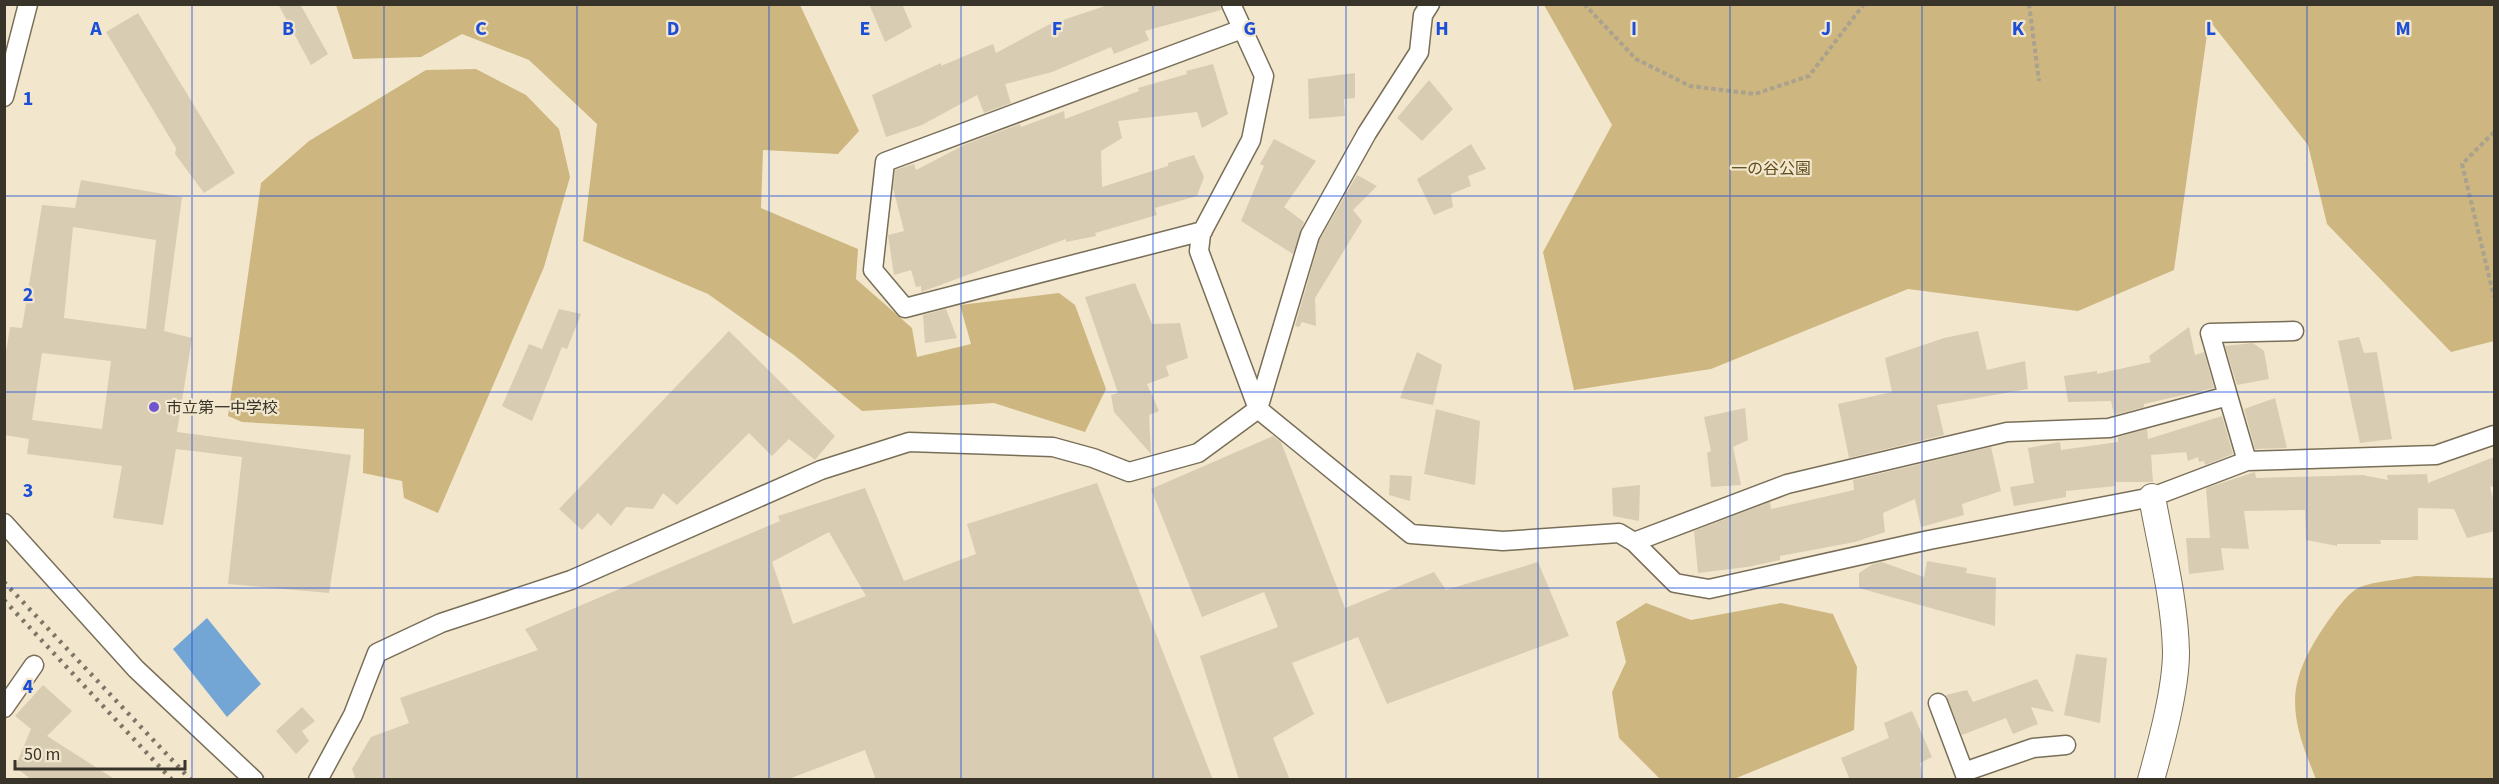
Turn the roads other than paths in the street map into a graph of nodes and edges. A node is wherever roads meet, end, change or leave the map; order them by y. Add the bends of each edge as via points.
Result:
1 (28, 4) edge
2 (1231, 4) edge
3 (1430, 4) edge
4 (1242, 29) junction
5 (4, 97) edge
6 (1203, 231) junction
7 (2294, 331) dead end
8 (2228, 396) junction
9 (1258, 409) junction
10 (2494, 435) edge
11 (2247, 461) junction
12 (2152, 497) junction
13 (4, 523) edge
14 (1634, 542) junction
15 (34, 665) dead end
16 (1938, 703) dead end
17 (4, 708) edge
18 (2066, 745) dead end
19 (1965, 776) edge
20 (254, 780) edge
21 (318, 780) edge
22 (2151, 780) edge

1 - 5 street
2 - 4 street
3 - 9 street via 1424,15 1419,52 1367,133 1310,235
4 - 6 street via 1264,76 1251,140
4 - 6 street via 885,162 873,270 905,308
6 - 9 street via 1199,251
7 - 8 street via 2210,333
8 - 11 street
8 - 14 street via 2109,428 2007,432 1787,484
9 - 14 street via 1411,534 1503,541 1619,533
9 - 21 street via 1198,453 1130,472 1053,447 909,442 821,470 571,580 441,622 377,653 353,715
10 - 11 street via 2436,455
11 - 12 street
12 - 14 street via 1929,540 1709,589 1675,583
12 - 22 street via 2176,653 2163,736
13 - 20 street via 136,669
15 - 17 street
16 - 19 street
18 - 19 street via 2033,748

